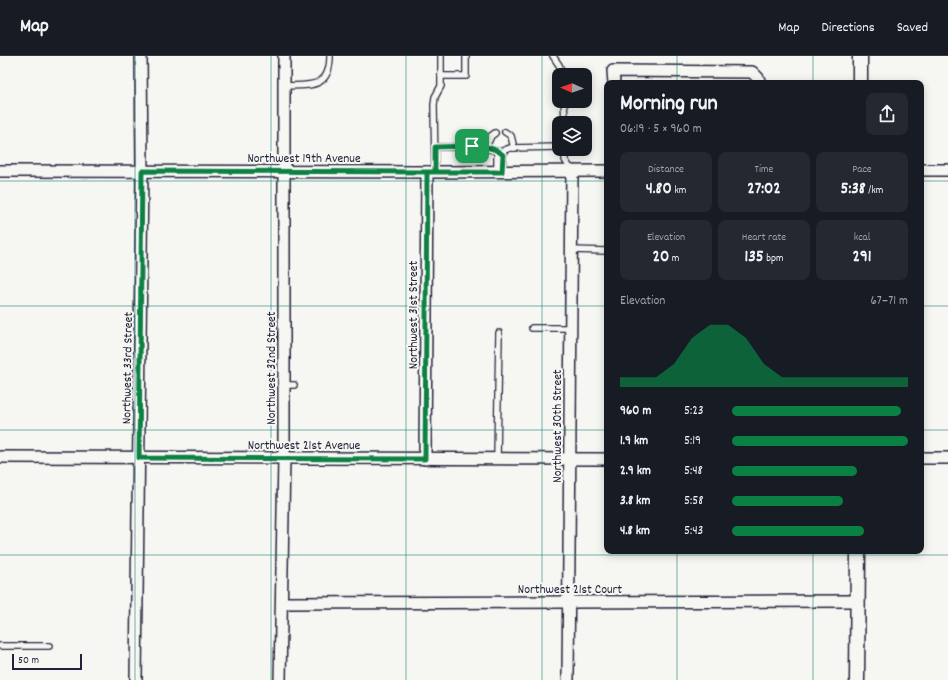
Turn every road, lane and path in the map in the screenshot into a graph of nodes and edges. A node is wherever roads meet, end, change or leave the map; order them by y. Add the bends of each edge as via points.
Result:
1 (141, 56) edge
2 (284, 56) edge
3 (330, 56) edge
4 (441, 56) edge
5 (466, 56) edge
6 (553, 56) edge
7 (860, 56) edge
8 (560, 68) edge
9 (441, 76) junction
10 (614, 80) edge
11 (759, 80) edge
12 (860, 80) edge
13 (284, 86) junction
14 (505, 132) dead end
15 (496, 133) dead end
16 (435, 147) junction
17 (486, 147) junction
18 (552, 147) edge
19 (514, 148) junction
20 (500, 152) junction
21 (565, 156) edge
22 (924, 170) edge
23 (948, 170) edge
24 (0, 171) edge
25 (142, 171) junction
26 (284, 171) junction
27 (572, 171) junction
28 (604, 171) edge
29 (431, 172) junction
30 (500, 172) junction
31 (572, 250) junction
32 (604, 251) edge
33 (532, 328) dead end
34 (571, 328) junction
35 (499, 333) dead end
36 (0, 457) edge
37 (139, 458) junction
38 (284, 458) junction
39 (924, 458) edge
40 (948, 458) edge
41 (425, 459) junction
42 (497, 459) junction
43 (570, 459) junction
44 (604, 460) edge
45 (858, 554) edge
46 (858, 601) junction
47 (568, 602) junction
48 (282, 603) junction
49 (0, 646) edge
50 (49, 646) dead end
51 (136, 680) edge
52 (280, 680) edge
53 (568, 680) edge
54 (857, 680) edge

1 - 25 street, Northwest 33rd Street
2 - 13 street, Northwest 32nd Street
3 - 13 lane via 328,72 318,83
4 - 9 lane
5 - 9 lane via 466,76
6 - 8 lane
7 - 12 street
9 - 16 lane via 441,86 434,105
10 - 11 street via 614,71 752,72
13 - 26 street, Northwest 32nd Street
14 - 19 lane via 511,136
15 - 17 lane via 491,136
16 - 17 lane
16 - 29 lane
17 - 20 lane
18 - 19 lane
19 - 20 lane
20 - 30 lane
21 - 27 lane
22 - 23 street
24 - 25 street, Northwest 19th Avenue
25 - 26 street, Northwest 19th Avenue
25 - 37 street, Northwest 33rd Street
26 - 29 street, Northwest 19th Avenue
26 - 38 street, Northwest 32nd Street via 289,385
27 - 28 street, Northwest 19th Avenue
27 - 30 street, Northwest 19th Avenue
27 - 31 street, Northwest 30th Street
29 - 30 street, Northwest 19th Avenue
29 - 41 street, Northwest 31st Street
31 - 32 lane
31 - 34 street, Northwest 30th Street
33 - 34 lane
34 - 43 street, Northwest 30th Street
35 - 42 lane
36 - 37 street, Northwest 21st Avenue
37 - 38 street, Northwest 21st Avenue
37 - 51 street, Northwest 33rd Street
38 - 41 street, Northwest 21st Avenue
38 - 48 street, Northwest 32nd Street
39 - 40 street
41 - 42 street, Northwest 21st Avenue
42 - 43 street, Northwest 21st Avenue
43 - 44 street, Northwest 21st Avenue
43 - 47 street, Northwest 30th Street
45 - 46 street
46 - 47 street, Northwest 21st Court
46 - 54 street
47 - 48 street, Northwest 21st Court
47 - 53 street, Northwest 30th Street
48 - 52 street, Northwest 32nd Street
49 - 50 lane

